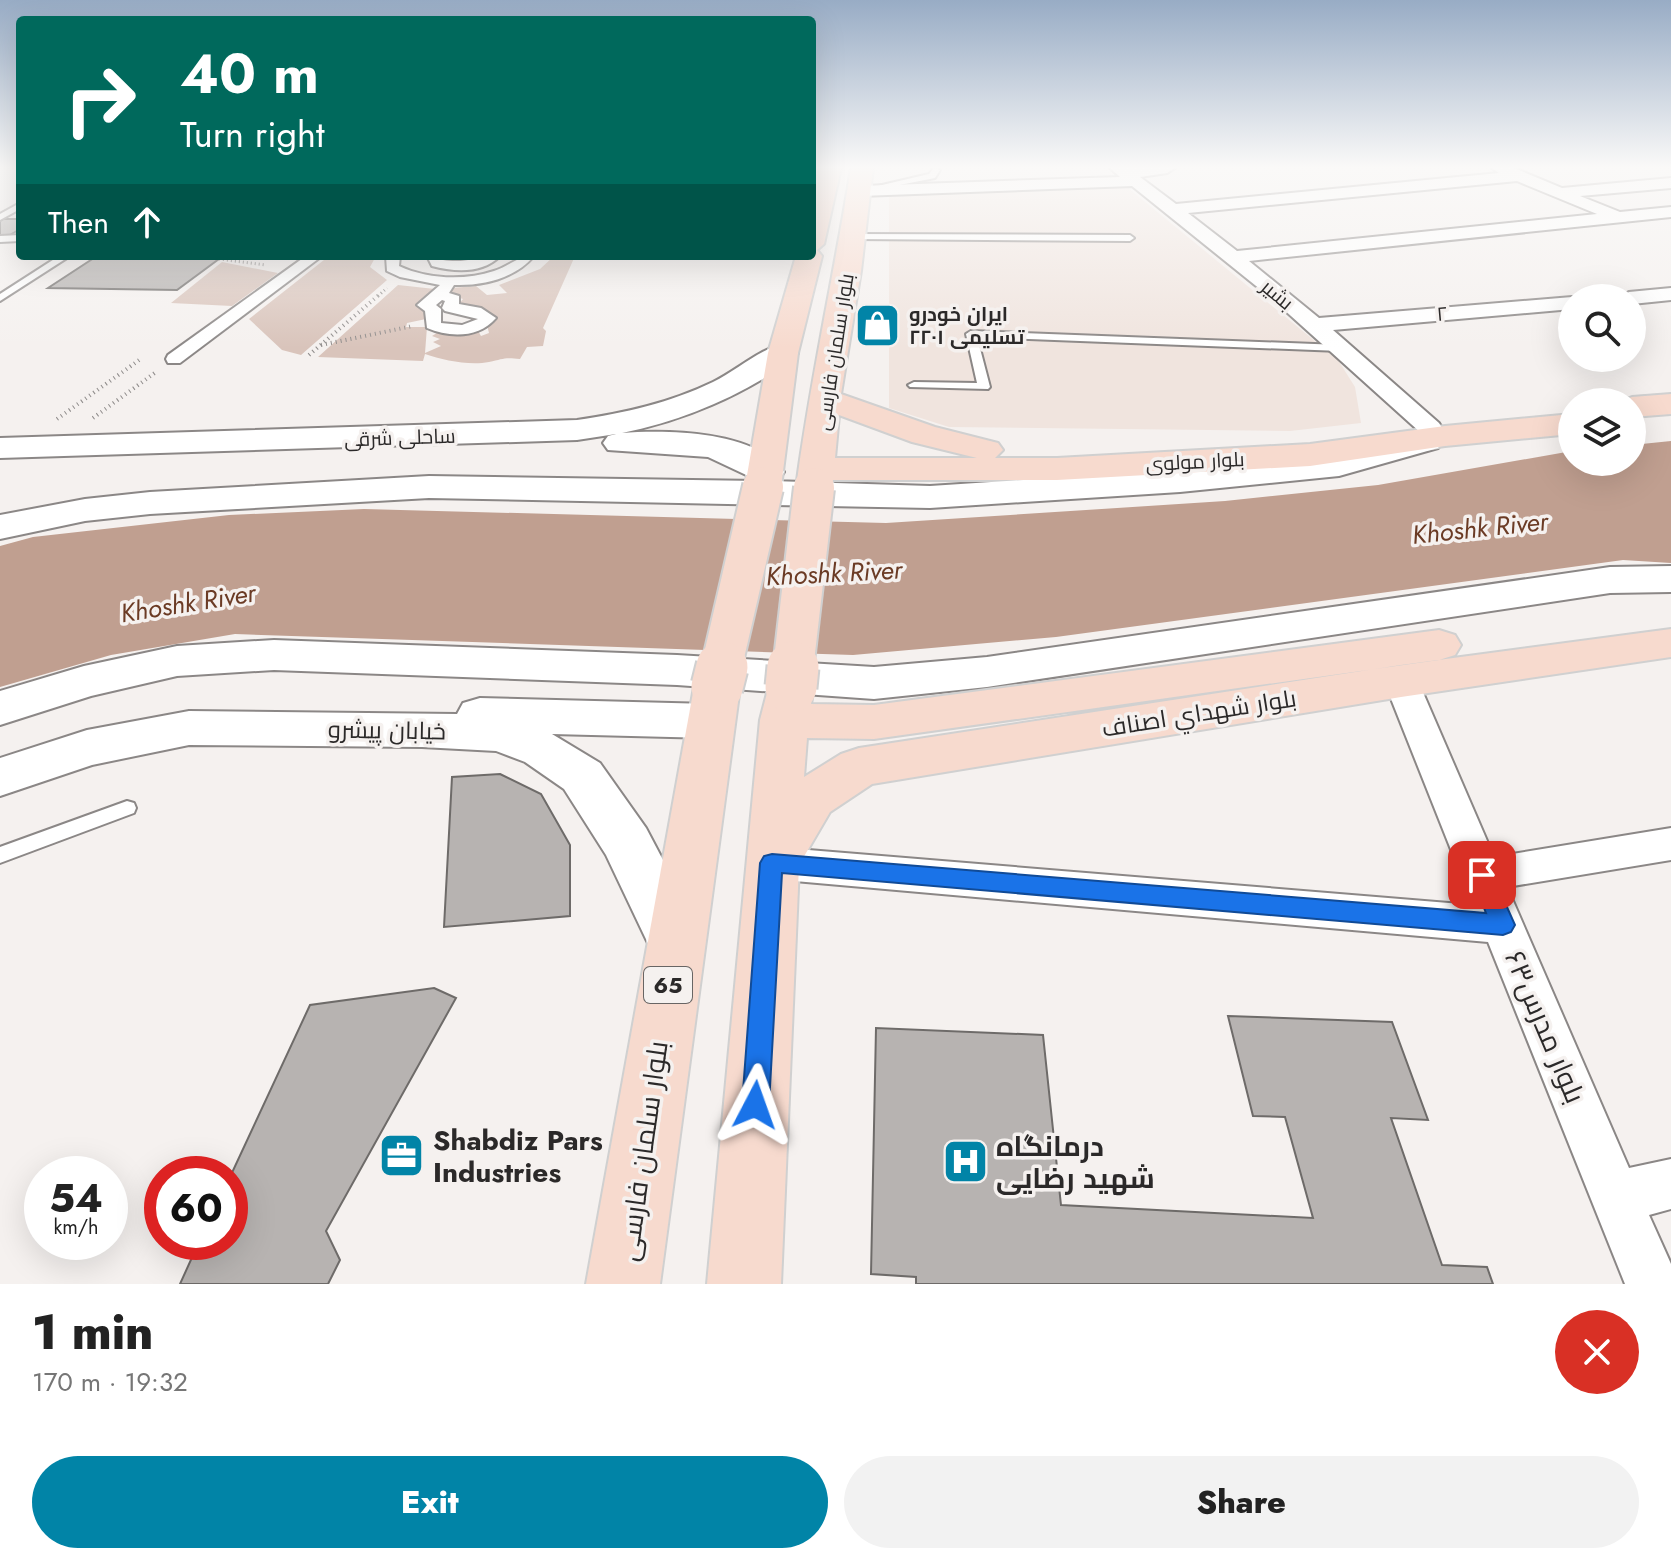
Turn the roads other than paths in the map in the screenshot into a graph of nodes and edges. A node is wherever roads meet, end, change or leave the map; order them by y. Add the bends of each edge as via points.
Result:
1 (855, 228) edge
2 (1196, 228) edge
3 (1512, 228) edge
4 (854, 236) junction
5 (1130, 238) dead end
6 (1231, 257) junction
7 (59, 260) edge
8 (310, 260) edge
9 (393, 260) edge
10 (436, 260) edge
11 (486, 260) edge
12 (522, 260) edge
13 (808, 260) edge
14 (444, 289) junction
15 (1671, 294) edge
16 (1646, 296) edge
17 (0, 298) edge
18 (1558, 304) edge
19 (1313, 325) junction
20 (1340, 348) junction
21 (783, 353) junction
22 (174, 359) road end
23 (914, 385) dead end
24 (824, 399) junction
25 (1671, 404) edge
26 (1646, 406) edge
27 (1671, 414) edge
28 (1558, 415) edge
29 (1646, 417) edge
30 (1558, 425) edge
31 (666, 426) junction
32 (1438, 432) junction
33 (986, 450) junction
34 (3, 454) edge
35 (60, 456) junction
36 (830, 461) junction
37 (765, 480) junction
38 (429, 487) junction
39 (0, 527) edge
40 (1671, 579) edge
41 (1671, 613) edge
42 (1671, 643) edge
43 (1392, 666) junction
44 (713, 704) junction
45 (788, 704) junction
46 (0, 708) edge
47 (0, 765) edge
48 (0, 777) edge
49 (127, 808) dead end
50 (1671, 844) edge
51 (0, 855) edge
52 (772, 863) junction
53 (1482, 875) junction
54 (1503, 925) junction
55 (675, 938) junction
56 (1671, 1184) edge
57 (1616, 1197) junction
58 (623, 1284) edge
59 (744, 1284) edge
60 (1652, 1284) edge

1 - 4 main road, بلوار سلمان فارسی
2 - 6 street, بشیر
3 - 6 street
4 - 5 lane
4 - 24 main road, بلوار سلمان فارسی
6 - 19 street, بشیر
7 - 17 lane
8 - 22 street
9 - 14 street via 392,268 402,275
10 - 11 street via 457,267
12 - 14 street via 512,268
13 - 21 main road, بلوار سلمان فارسی / 65
14 - 14 street via 454,299 450,308 488,318 459,330 437,327 433,309 425,305
15 - 16 street
18 - 19 street, ۲
19 - 20 street, بشیر
20 - 23 lane via 971,334 984,387
20 - 32 street, بشیر
21 - 31 main road, ساحلی شرقی
21 - 37 main road, بلوار سلمان فارسی / 65
24 - 33 main road via 924,435
24 - 36 main road, بلوار سلمان فارسی
25 - 26 main road
27 - 29 main road
28 - 32 main road, بلوار مولوی
30 - 32 main road, بلوار مولوی
31 - 35 main road, ساحلی شرقی via 502,451
31 - 37 main road, ساحلی شرقی via 755,463
32 - 33 main road, بلوار مولوی
32 - 36 main road, بلوار مولوی via 1310,455 1057,469
32 - 38 main road via 1339,465 930,497
33 - 36 main road, بلوار مولوی
34 - 35 main road, ساحلی شرقی
35 - 38 main road via 136,478 355,478
36 - 45 main road, بلوار سلمان فارسی, bridge
37 - 44 main road, 65, bridge
38 - 39 main road via 150,503
40 - 46 main road via 1610,580 987,672 874,683 662,669 274,655 177,661
41 - 43 main road, بلوار شهداي اصناف
42 - 43 main road, بلوار شهداي اصناف
43 - 45 main road, بلوار شهداي اصناف via 874,722
43 - 52 main road, بلوار شهداي اصناف via 859,767 812,798
43 - 53 street, بلوار مدرس۶۳
44 - 47 main road, خیابان پیشرو via 428,713 212,712 75,740
44 - 55 main road, بلوار سلمان فارسی / 65
45 - 52 main road
48 - 55 main road, خیابان پیشرو via 87,748 189,728 500,734 542,749 582,776 627,843
49 - 51 lane
50 - 53 street
52 - 54 street
52 - 59 main road
53 - 54 street, بلوار مدرس۶۳
54 - 57 street, بلوار مدرس۶۳
55 - 58 main road, بلوار سلمان فارسی / 65
56 - 57 street
57 - 60 street, بلوار مدرس۶۳

